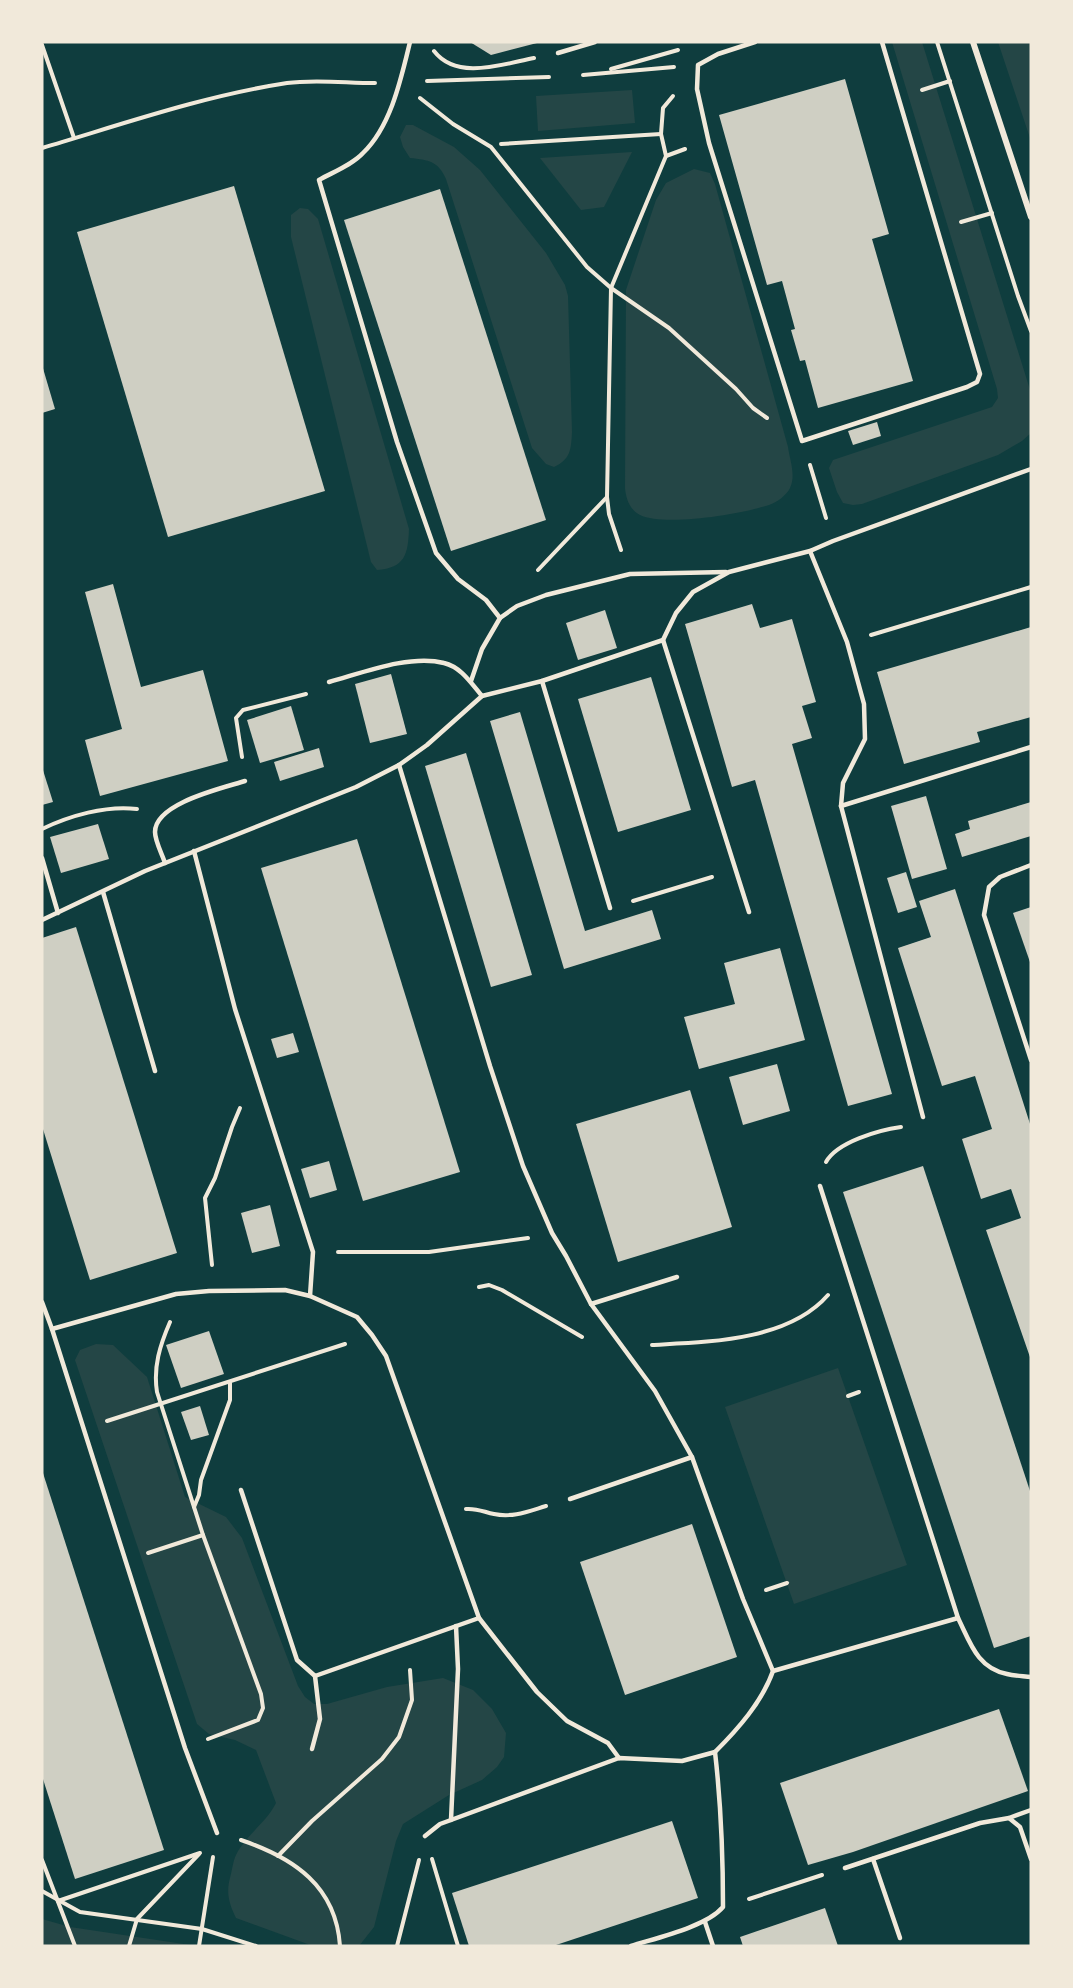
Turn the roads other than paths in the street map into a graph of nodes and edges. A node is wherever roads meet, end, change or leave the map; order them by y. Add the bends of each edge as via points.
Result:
1 (410, 42) edge
2 (595, 42) edge
3 (755, 42) edge
4 (882, 42) edge
5 (973, 42) edge
6 (558, 53) road end
7 (1031, 217) edge
8 (1031, 469) edge
9 (810, 551) junction
10 (729, 572) junction
11 (500, 618) junction
12 (663, 640) junction
13 (471, 681) junction
14 (542, 681) junction
15 (329, 682) dead end
16 (482, 696) junction
17 (1031, 747) edge
18 (399, 765) junction
19 (246, 781) road end
20 (841, 806) junction
21 (194, 851) junction
22 (42, 858) edge
23 (165, 863) junction
24 (1031, 865) edge
25 (103, 892) junction
26 (610, 908) road end
27 (749, 912) dead end
28 (58, 913) junction
29 (42, 920) edge
30 (1031, 1060) edge
31 (155, 1071) dead end
32 (923, 1117) road end
33 (820, 1186) road end
34 (677, 1277) dead end
35 (310, 1296) junction
36 (42, 1302) edge
37 (591, 1304) junction
38 (52, 1329) junction
39 (693, 1457) junction
40 (241, 1490) dead end
41 (570, 1499) road end
42 (479, 1618) junction
43 (958, 1618) junction
44 (456, 1626) junction
45 (773, 1671) junction
46 (315, 1676) junction
47 (1031, 1677) edge
48 (312, 1749) dead end
49 (715, 1752) junction
50 (619, 1758) junction
51 (1031, 1810) edge
52 (1008, 1818) junction
53 (451, 1820) junction
54 (217, 1833) road end
55 (425, 1836) road end
56 (873, 1859) junction
57 (1031, 1859) edge
58 (845, 1868) dead end
59 (705, 1922) junction
60 (900, 1938) dead end
61 (630, 1946) edge
62 (713, 1946) edge

1 - 11 lane via 390,110 367,148 353,161 319,180 397,442 436,553
2 - 6 lane
3 - 4 lane via 698,65 697,89 802,441 968,387 977,382 980,374
5 - 7 street
8 - 9 lane
9 - 10 lane
9 - 20 lane via 847,642 864,704 865,739 843,783
10 - 11 lane via 630,574 516,606
10 - 12 lane via 693,592 676,613
11 - 13 lane via 482,649
12 - 14 lane
12 - 27 lane
13 - 15 lane via 444,663 414,661
13 - 16 lane
14 - 16 lane
14 - 26 lane
16 - 18 lane
17 - 20 lane
18 - 21 lane via 356,787
18 - 37 lane via 524,1166 552,1233
19 - 23 lane via 185,801 164,814 155,832
20 - 32 lane
21 - 23 lane
21 - 35 lane via 235,1009 313,1252
22 - 28 lane
23 - 25 lane
24 - 30 lane via 1000,877 989,887 984,915
25 - 28 lane
25 - 31 lane
28 - 29 lane
33 - 43 lane
34 - 37 lane
35 - 38 lane via 285,1290 176,1294
35 - 42 lane via 357,1317 386,1356
36 - 38 lane
37 - 39 lane via 655,1391
38 - 54 lane via 185,1748
39 - 41 lane
39 - 45 lane
40 - 46 lane via 297,1660
42 - 44 lane
42 - 50 lane via 537,1692 567,1721 608,1743
43 - 45 lane
43 - 47 lane via 976,1656 1005,1674
44 - 46 lane
44 - 53 lane via 458,1669
45 - 49 lane via 768,1686 737,1730
46 - 48 lane via 320,1719
49 - 50 lane via 682,1761
49 - 59 lane via 723,1907
50 - 53 lane
51 - 52 lane
52 - 56 lane via 980,1823
52 - 57 lane via 1020,1827
53 - 55 lane
56 - 58 lane
56 - 60 lane
59 - 61 lane
59 - 62 lane

